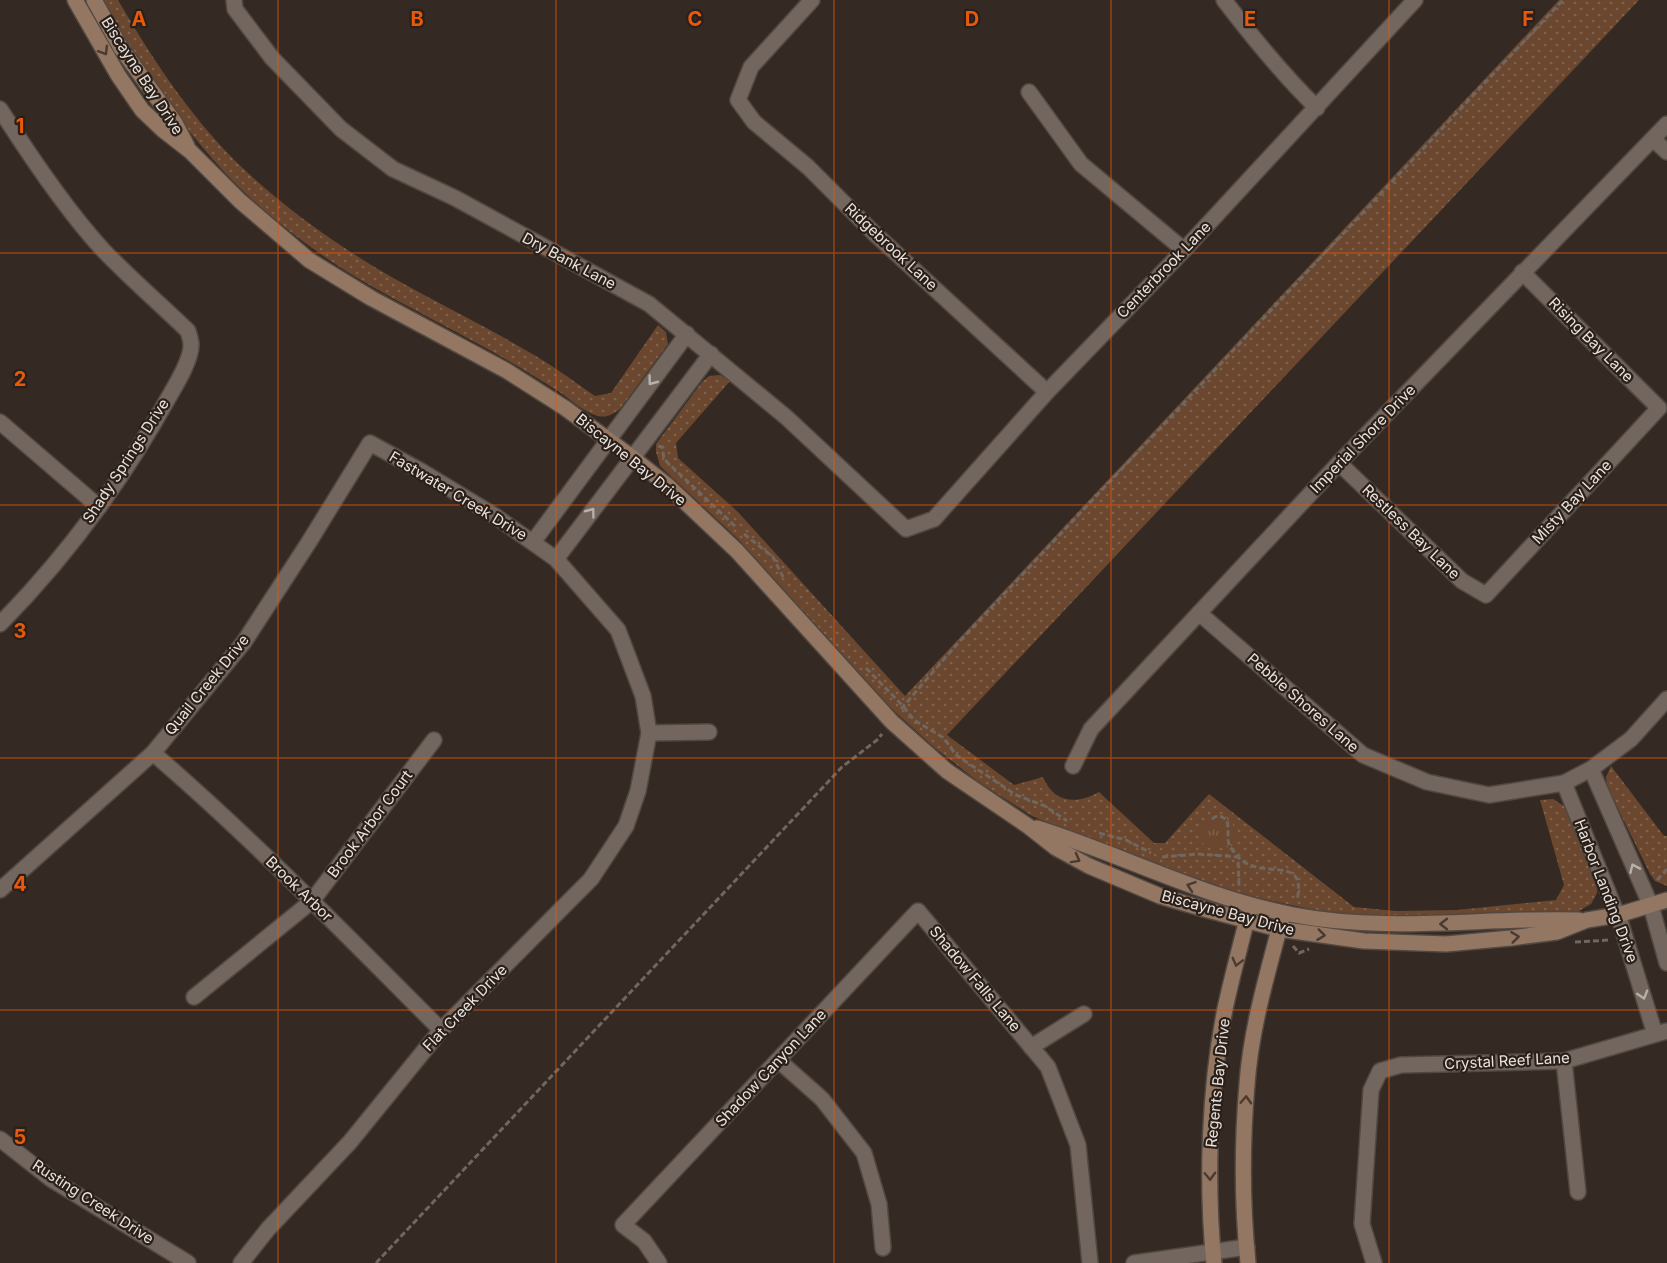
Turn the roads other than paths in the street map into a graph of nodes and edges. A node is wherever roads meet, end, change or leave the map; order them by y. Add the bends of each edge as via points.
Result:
1 (75, 0) edge
2 (94, 0) edge
3 (234, 0) edge
4 (812, 0) edge
5 (1224, 0) edge
6 (1416, 0) edge
7 (1029, 92) dead end
8 (1317, 108) junction
9 (0, 109) edge
10 (1667, 123) edge
11 (1653, 139) junction
12 (190, 151) junction
13 (1667, 152) edge
14 (1184, 250) junction
15 (1522, 272) junction
16 (687, 334) junction
17 (711, 354) junction
18 (1047, 392) junction
19 (1659, 408) joint
20 (0, 422) edge
21 (609, 439) junction
22 (370, 444) joint
23 (633, 458) junction
24 (1339, 463) junction
25 (99, 507) junction
26 (906, 529) joint
27 (533, 542) junction
28 (556, 559) junction
29 (1486, 595) joint
30 (1199, 613) junction
31 (0, 624) edge
32 (1667, 699) edge
33 (709, 732) dead end
34 (649, 733) junction
35 (434, 740) dead end
36 (153, 753) junction
37 (1073, 766) dead end
38 (1590, 770) junction
39 (1564, 783) junction
40 (1028, 826) junction
41 (0, 890) edge
42 (1667, 900) edge
43 (312, 901) junction
44 (1251, 906) junction
45 (1651, 906) junction
46 (918, 910) joint
47 (1284, 913) junction
48 (1618, 915) junction
49 (1587, 920) junction
50 (1247, 921) junction
51 (1279, 929) junction
52 (1667, 963) edge
53 (194, 997) dead end
54 (1084, 1014) dead end
55 (441, 1030) junction
56 (1661, 1033) edge
57 (1031, 1047) junction
58 (778, 1060) junction
59 (1564, 1061) junction
60 (0, 1139) edge
61 (1578, 1192) dead end
62 (1247, 1247) junction
63 (883, 1248) dead end
64 (1213, 1258) edge
65 (188, 1263) edge
66 (241, 1263) edge
67 (659, 1263) edge
68 (1090, 1263) edge
69 (1134, 1263) edge
70 (1248, 1263) edge
71 (1374, 1263) edge

1 -> 12 street, Biscayne Bay Drive via 142,110
2 - 12 street, Biscayne Bay Drive
3 - 16 street, Dry Bank Lane via 236,9 272,58 341,129 393,169 455,198 639,299
4 - 18 street, Ridgebrook Lane via 751,67 738,100 754,122 808,167
5 - 8 street via 1263,51
6 - 8 street, Centerbrook Lane
7 - 14 street via 1081,164
8 - 14 street, Centerbrook Lane
9 - 25 street, Shady Springs Drive via 24,147 104,250 188,331 192,345 182,373 154,424
10 - 11 street, Imperial Shore Drive
11 - 13 street
11 - 15 street, Imperial Shore Drive
12 - 21 street, Biscayne Bay Drive via 240,201 309,260 507,371
14 - 18 street, Centerbrook Lane
15 - 19 street, Rising Bay Lane
15 - 24 street, Imperial Shore Drive
16 - 17 street, Dry Bank Lane
16 -> 21 street
17 - 23 street
17 - 26 street, Dry Bank Lane via 786,417
18 - 26 street, Centerbrook Lane via 934,519
19 - 29 street, Misty Bay Lane
20 - 25 street
21 - 23 street, Biscayne Bay Drive
21 - 27 street
22 - 27 street, Fastwater Creek Drive via 422,471
22 - 36 street, Quail Creek Drive via 244,642
28 -> 23 street
23 - 40 street, Biscayne Bay Drive via 736,551 892,722 947,771
24 - 29 street, Restless Bay Lane via 1462,581
24 - 30 street, Imperial Shore Drive
25 - 31 street, Shady Springs Drive
27 - 28 street, Fastwater Creek Drive
28 - 34 street, Fastwater Creek Drive via 618,630 643,696
30 - 37 street, Imperial Shore Drive via 1090,729
30 - 39 street, Pebble Shores Lane via 1363,755 1427,782 1489,795
32 - 38 street, Pebble Shores Lane via 1632,739
33 - 34 street
34 - 55 street, Flat Creek Drive via 638,791 626,826 591,879
35 - 43 street, Brook Arbor Court
36 - 41 street, Quail Creek Drive
36 - 43 street, Brook Arbor
38 - 39 street, Pebble Shores Lane
45 -> 38 street, Harbor Landing Drive
39 - 48 street, Harbor Landing Drive
44 -> 40 street, Biscayne Bay Drive
40 -> 50 street, Biscayne Bay Drive via 1056,848 1089,866 1160,896
42 - 45 street, Biscayne Bay Drive
43 - 53 street, Brook Arbor Court
43 - 55 street, Brook Arbor
44 - 47 street, Biscayne Bay Drive
44 - 50 street, Regents Bay Drive
45 - 48 street, Biscayne Bay Drive
45 - 52 street, Harbor Landing Drive
46 - 57 street, Shadow Falls Lane
46 - 58 street, Shadow Canyon Lane
49 -> 47 street, Biscayne Bay Drive via 1364,924
47 - 51 street, Regents Bay Drive
48 - 49 street, Biscayne Bay Drive
48 -> 56 street, Harbor Landing Drive
51 -> 49 street, Biscayne Bay Drive via 1364,941 1446,944 1557,932
50 - 51 street, Biscayne Bay Drive
50 -> 64 street, Regents Bay Drive via 1225,1010 1214,1095 1209,1167
62 -> 51 street, Regents Bay Drive via 1243,1159 1247,1082
54 - 57 street
55 - 66 street, Flat Creek Drive via 350,1142
56 - 59 street, Crystal Reef Lane
57 - 68 street, Shadow Falls Lane via 1048,1067 1078,1145
58 - 63 street via 822,1099 864,1153 879,1204
58 - 67 street, Shadow Canyon Lane via 623,1225 644,1241
59 - 61 street
59 - 71 street, Crystal Reef Lane via 1401,1065 1380,1071 1371,1090 1362,1224
60 - 65 street, Rusting Creek Drive via 51,1179
62 - 64 street
62 - 70 street, Regents Bay Drive
64 - 69 street

